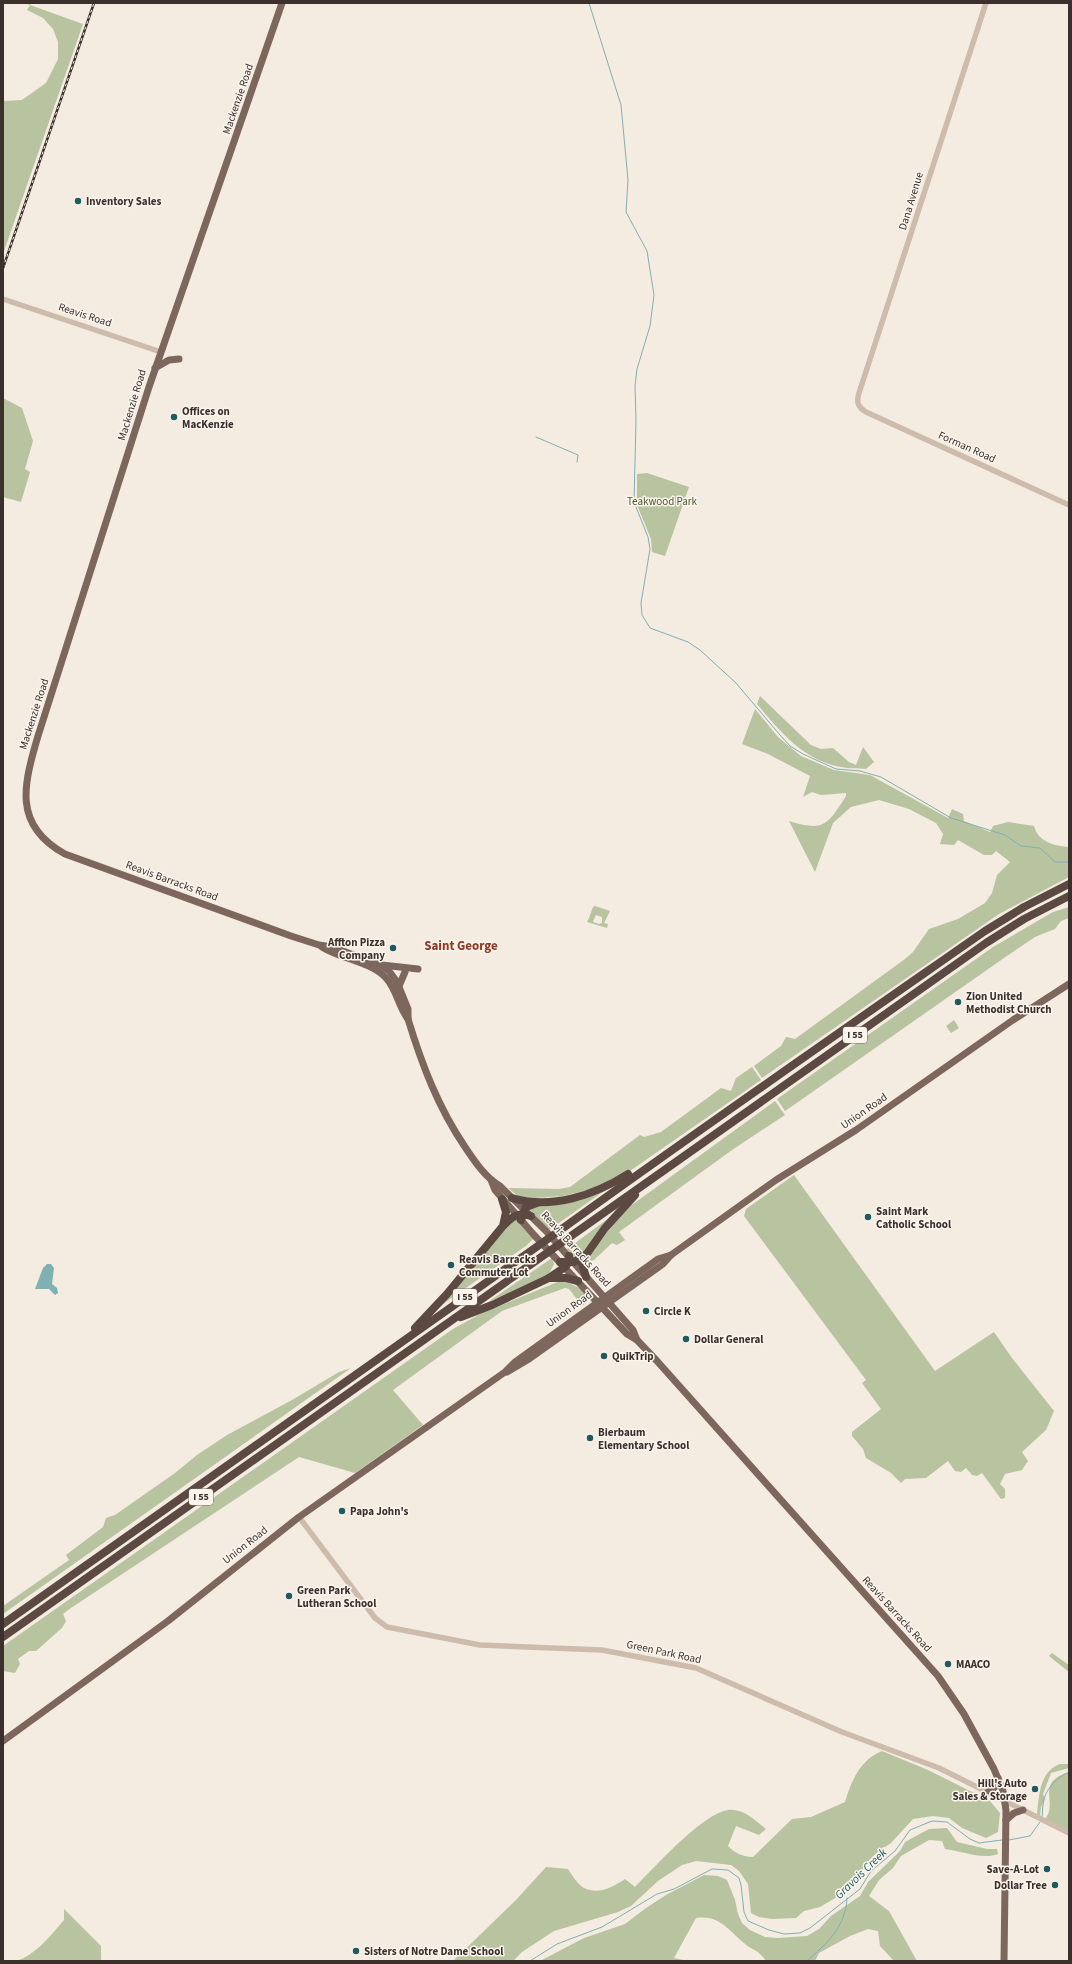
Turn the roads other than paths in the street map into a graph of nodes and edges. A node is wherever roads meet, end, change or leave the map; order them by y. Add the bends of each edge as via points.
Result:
1 (282, 3) edge
2 (986, 3) edge
3 (3, 299) edge
4 (161, 352) junction
5 (179, 359) dead end
6 (155, 368) junction
7 (858, 405) joint
8 (1069, 505) edge
9 (31, 819) joint
10 (1069, 884) edge
11 (1069, 896) edge
12 (319, 945) junction
13 (381, 965) junction
14 (418, 969) dead end
15 (405, 972) dead end
16 (1069, 984) edge
17 (399, 986) junction
18 (408, 1019) junction
19 (649, 1165) junction
20 (491, 1180) junction
21 (647, 1183) junction
22 (512, 1198) junction
23 (502, 1199) junction
24 (540, 1202) junction
25 (521, 1214) junction
26 (531, 1216) joint
27 (504, 1226) junction
28 (586, 1255) junction
29 (567, 1262) junction
30 (549, 1278) junction
31 (582, 1279) junction
32 (588, 1290) junction
33 (603, 1302) junction
34 (586, 1310) junction
35 (451, 1321) junction
36 (399, 1344) junction
37 (505, 1372) junction
38 (299, 1517) junction
39 (3, 1624) edge
40 (3, 1637) edge
41 (3, 1741) edge
42 (998, 1778) junction
43 (988, 1792) junction
44 (1005, 1801) junction
45 (1023, 1810) junction
46 (1006, 1821) junction
47 (1069, 1833) edge
48 (1004, 1961) edge

1 - 4 main road, Mackenzie Road
2 - 7 street, Dana Avenue via 859,393
3 - 4 street, Reavis Road
4 - 6 main road, Mackenzie Road
5 - 6 main road via 169,360
6 - 9 main road, Mackenzie Road via 29,768 25,791
7 - 8 street, Forman Road via 866,412
9 - 12 main road, Reavis Barracks Road via 44,838 65,854
10 - 19 highway, I 55 via 985,930
11 - 21 highway, I 55 via 1024,919 986,944
12 - 13 main road, Reavis Barracks Road via 332,947
12 - 18 main road, Reavis Barracks Road via 382,974 391,984 401,1011
13 - 14 main road
13 - 17 main road, Reavis Barracks Road via 394,977
15 - 17 main road
16 - 33 main road, Union Road via 856,1130 776,1180 671,1255 658,1259
17 - 18 main road, Reavis Barracks Road via 408,1009
18 - 20 main road, Reavis Barracks Road via 426,1074 441,1108 468,1152
19 - 24 highway via 587,1194 564,1200
19 - 36 highway, I 55
20 - 22 main road, Reavis Barracks Road
20 - 23 main road, Reavis Barracks Road
21 - 28 highway via 606,1228
21 - 35 highway, I 55
22 - 24 highway
22 - 25 main road, Reavis Barracks Road
23 - 25 main road, Reavis Barracks Road
23 - 27 highway via 506,1212
24 - 25 highway via 529,1205
25 - 26 highway
25 - 27 highway
25 - 29 main road, Reavis Barracks Road
26 - 29 main road, Reavis Barracks Road
27 - 36 highway via 436,1307
28 - 29 highway
28 - 31 highway via 582,1264
29 - 30 highway
29 - 31 main road, Reavis Barracks Road
30 - 31 highway
30 - 35 highway
31 - 32 main road, Reavis Barracks Road
31 - 33 main road, Reavis Barracks Road
32 - 33 main road, Reavis Barracks Road
32 - 34 main road via 589,1301
33 - 34 main road, Union Road
33 - 37 main road, Union Road via 519,1367
33 - 42 main road, Reavis Barracks Road via 633,1330 637,1340 941,1680 964,1714
34 - 37 main road, Union Road
35 - 40 highway, I 55
36 - 39 highway, I 55
37 - 38 main road, Union Road
38 - 41 main road, Union Road via 157,1629
38 - 43 street, Green Park Road via 371,1613 387,1627 480,1645 602,1650 696,1668 832,1728 939,1768
42 - 43 main road via 995,1788
42 - 44 main road, Reavis Barracks Road
43 - 44 street, Green Park Road
44 - 45 street, Green Park Road
44 - 46 main road, Reavis Barracks Road
45 - 46 main road via 1014,1813
45 - 47 street, Green Park Road
46 - 48 main road, Reavis Barracks Road

